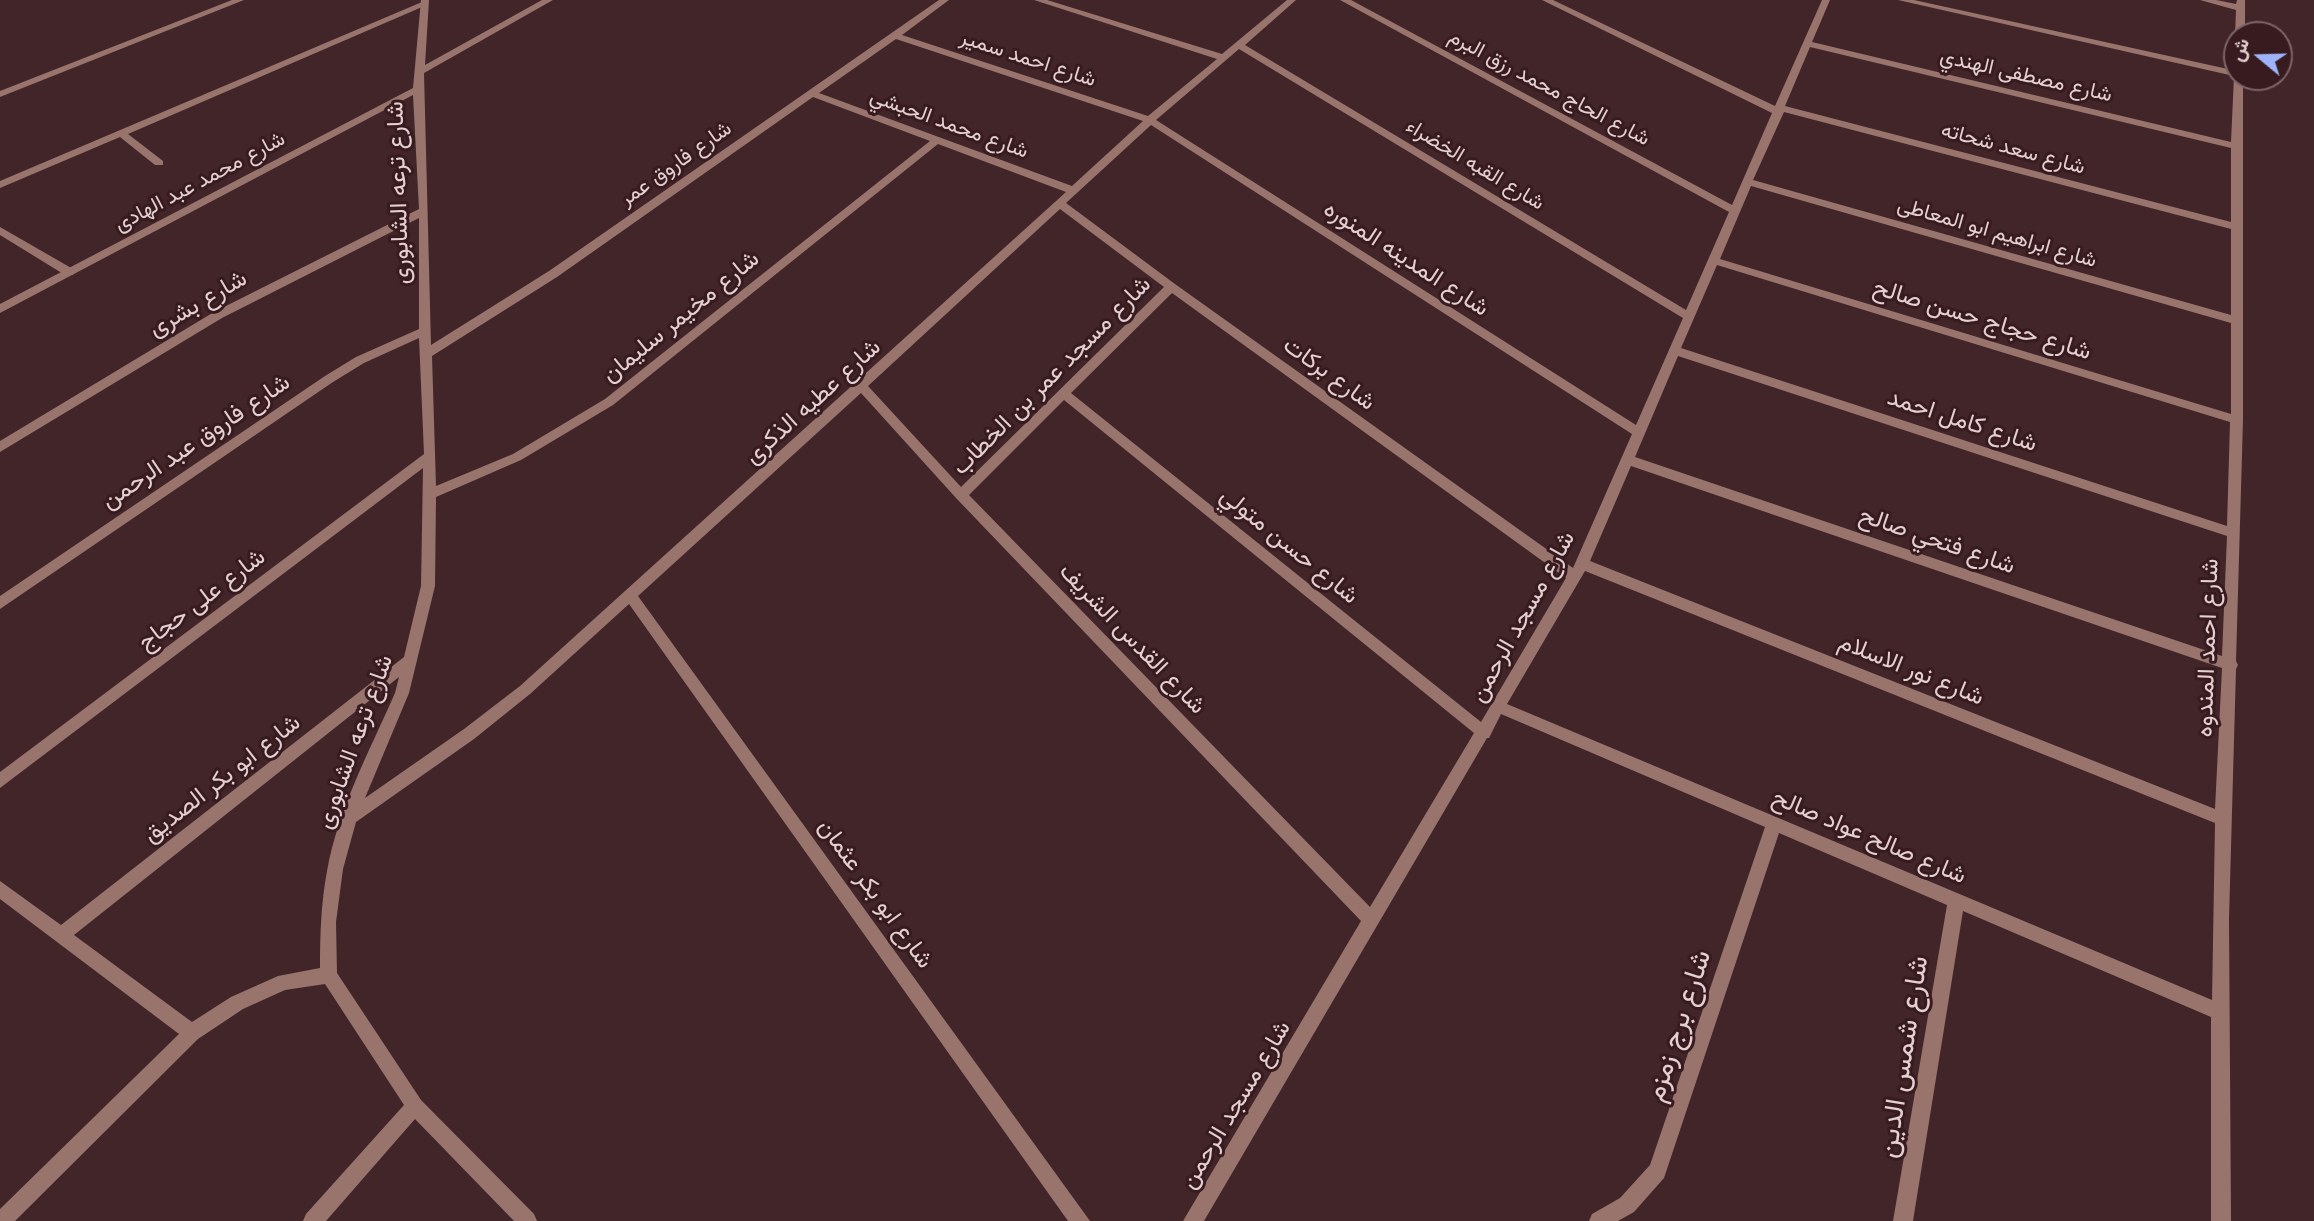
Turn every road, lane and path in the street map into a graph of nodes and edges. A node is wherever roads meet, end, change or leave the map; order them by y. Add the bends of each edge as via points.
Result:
1 (240, 0) edge
2 (550, 0) edge
3 (945, 0) edge
4 (1038, 0) edge
5 (1292, 0) edge
6 (1343, 0) edge
7 (1546, 0) edge
8 (1826, 0) edge
9 (1902, 0) edge
10 (2204, 0) edge
11 (425, 2) edge
12 (2241, 4) edge
13 (894, 35) junction
14 (1809, 44) junction
15 (1240, 46) junction
16 (1225, 58) junction
17 (418, 72) junction
18 (2223, 73) edge
19 (418, 89) junction
20 (2237, 91) edge
21 (811, 93) junction
22 (0, 94) edge
23 (1779, 110) junction
24 (1150, 120) junction
25 (122, 134) junction
26 (937, 140) junction
27 (2235, 146) junction
28 (159, 163) dead end
29 (1748, 182) junction
30 (0, 185) edge
31 (1074, 191) junction
32 (1059, 204) junction
33 (425, 211) junction
34 (1736, 211) junction
35 (2237, 227) junction
36 (0, 230) edge
37 (15, 239) junction
38 (0, 246) edge
39 (1715, 261) junction
40 (69, 272) junction
41 (1171, 287) junction
42 (0, 309) edge
43 (1690, 317) junction
44 (2235, 320) junction
45 (425, 331) junction
46 (1676, 351) junction
47 (426, 354) junction
48 (861, 386) junction
49 (1064, 394) junction
50 (2237, 420) junction
51 (1640, 433) junction
52 (0, 447) edge
53 (430, 456) junction
54 (1629, 460) junction
55 (431, 494) junction
56 (961, 495) junction
57 (2234, 533) junction
58 (1579, 570) junction
59 (631, 596) junction
60 (0, 603) edge
61 (410, 660) junction
62 (2231, 665) junction
63 (1499, 707) junction
64 (1484, 733) junction
65 (0, 781) edge
66 (349, 817) junction
67 (2223, 819) junction
68 (1774, 823) junction
69 (0, 889) edge
70 (1956, 901) junction
71 (1373, 921) junction
72 (61, 934) junction
73 (329, 975) junction
74 (2220, 1012) junction
75 (192, 1033) junction
76 (415, 1105) junction
77 (1, 1221) edge
78 (313, 1221) edge
79 (527, 1221) edge
80 (1080, 1221) edge
81 (1193, 1221) edge
82 (1599, 1221) edge
83 (1903, 1221) edge
84 (2221, 1221) edge

1 - 22 street
2 - 17 street
3 - 13 street, شارع فاروق عمر
4 - 16 street
5 - 15 street, شارع عطيه الذكرى
6 - 34 street, شارع الحاج محمد رزق البرم
7 - 23 street, شارع سعد شحاته
8 - 14 street, شارع مسجد الرحمن
9 - 18 street
10 - 12 street
11 - 17 street, شارع ترعه الشابورى
11 - 25 street
13 - 21 street, شارع فاروق عمر
13 - 24 street, شارع احمد سمير
14 - 23 street, شارع مسجد الرحمن
14 - 27 street, شارع مصطفى الهندي
15 - 16 street, شارع عطيه الذكرى
15 - 43 street, شارع القبه الخضراء
16 - 24 street, شارع عطيه الذكرى
17 - 19 street, شارع ترعه الشابورى
19 - 33 street, شارع ترعه الشابورى
19 - 40 street, شارع محمد عبد الهادى
20 - 27 street, شارع احمد المندوه
21 - 26 street, شارع محمد الحبشي
21 - 47 street, شارع فاروق عمر via 553,274
23 - 29 street, شارع مسجد الرحمن
23 - 35 street, شارع سعد شحاته
24 - 31 street, شارع عطيه الذكرى
24 - 51 street, شارع المدينه المنوره
25 - 28 street
25 - 30 street
26 - 31 street, شارع محمد الحبشي
26 - 55 street, شارع مخيمر سليمان via 609,401 517,457
27 - 35 street, شارع احمد المندوه
29 - 34 street, شارع مسجد الرحمن
29 - 44 street, شارع ابراهيم ابو المعاطى
31 - 32 street, شارع عطيه الذكرى
32 - 41 street, شارع بركات
32 - 48 street, شارع عطيه الذكرى
33 - 45 street, شارع ترعه الشابورى
33 - 52 street, شارع بشرى via 218,315
34 - 39 street, شارع مسجد الرحمن
35 - 44 street, شارع احمد المندوه
36 - 37 street
37 - 38 street
37 - 40 street
39 - 43 street, شارع مسجد الرحمن
39 - 50 street, شارع حجاج حسن صالح
40 - 42 street, شارع محمد عبد الهادى
41 - 49 street, شارع مسجد عمر بن الخطاب
41 - 58 street, شارع بركات
43 - 46 street, شارع مسجد الرحمن
44 - 50 street, شارع احمد المندوه
45 - 47 street, شارع ترعه الشابورى
45 - 60 street, شارع فاروق عبد الرحمن via 330,379
46 - 51 street, شارع مسجد الرحمن
46 - 57 street, شارع كامل احمد
47 - 53 street, شارع ترعه الشابورى
48 - 56 street, شارع القدس الشريف
48 - 59 street, شارع عطيه الذكرى
49 - 56 street, شارع مسجد عمر بن الخطاب
49 - 64 street, شارع حسن متولي
50 - 57 street, شارع احمد المندوه
51 - 54 street, شارع مسجد الرحمن
53 - 55 street, شارع ترعه الشابورى
53 - 65 street, شارع على حجاج
54 - 58 street, شارع مسجد الرحمن
54 - 62 street, شارع فتحي صالح
55 - 61 street, شارع ترعه الشابورى via 428,586
56 - 71 street, شارع القدس الشريف
57 - 62 street, شارع احمد المندوه
58 - 63 street, شارع مسجد الرحمن
58 - 67 street, شارع نور الاسلام
59 - 66 street, شارع عطيه الذكرى via 469,734
59 - 80 street, شارع ابو بكر عثمان
61 - 66 street, شارع ترعه الشابورى via 402,693
61 - 72 street, شارع ابو بكر الصديق
62 - 67 street, شارع احمد المندوه
63 - 64 street, شارع مسجد الرحمن
63 - 68 street, شارع صالح عواد صالح
64 - 71 street, شارع مسجد الرحمن
66 - 73 street, شارع ترعه الشابورى via 333,882
67 - 74 street, شارع احمد المندوه
68 - 70 street, شارع صالح عواد صالح
68 - 82 street, شارع برج زمزم via 1657,1171 1627,1205
69 - 72 street
70 - 74 street, شارع صالح عواد صالح
70 - 83 street, شارع شمس الدين
71 - 81 street, شارع مسجد الرحمن
72 - 75 street
73 - 75 street via 284,982 237,1003
73 - 76 street
74 - 84 street, شارع احمد المندوه
75 - 77 street
76 - 78 street
76 - 79 street

